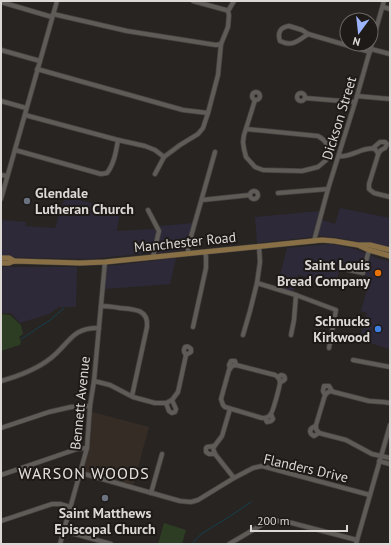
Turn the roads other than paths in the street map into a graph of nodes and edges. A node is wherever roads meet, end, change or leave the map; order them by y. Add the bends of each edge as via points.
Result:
1 (57, 1) edge
2 (193, 1) edge
3 (234, 1) edge
4 (384, 1) edge
5 (1, 2) edge
6 (382, 7) junction
7 (390, 9) edge
8 (228, 11) junction
9 (53, 16) junction
10 (379, 18) edge
11 (308, 34) junction
12 (339, 42) edge
13 (221, 44) junction
14 (1, 50) edge
15 (369, 52) edge
16 (379, 52) edge
17 (390, 54) edge
18 (40, 60) junction
19 (37, 69) junction
20 (357, 96) junction
21 (305, 98) dead end
22 (390, 99) edge
23 (255, 100) dead end
24 (1, 101) edge
25 (354, 102) junction
26 (26, 108) junction
27 (208, 113) junction
28 (25, 114) junction
29 (246, 129) junction
30 (118, 140) junction
31 (373, 148) junction
32 (15, 150) junction
33 (215, 152) dead end
34 (378, 154) junction
35 (331, 156) junction
36 (164, 157) junction
37 (338, 158) junction
38 (155, 174) dead end
39 (1, 175) edge
40 (8, 176) junction
41 (328, 189) junction
42 (278, 193) dead end
43 (250, 195) dead end
44 (390, 197) edge
45 (1, 199) edge
46 (202, 200) junction
47 (148, 210) dead end
48 (314, 241) junction
49 (358, 245) junction
50 (259, 246) junction
51 (369, 250) junction
52 (390, 250) edge
53 (205, 252) junction
54 (188, 253) junction
55 (390, 256) edge
56 (153, 257) junction
57 (1, 258) edge
58 (14, 261) junction
59 (105, 262) junction
60 (1, 263) edge
61 (340, 268) dead end
62 (257, 283) junction
63 (296, 295) junction
64 (101, 306) junction
65 (193, 327) dead end
66 (98, 328) junction
67 (242, 335) dead end
68 (291, 335) dead end
69 (329, 348) dead end
70 (186, 355) dead end
71 (354, 360) dead end
72 (390, 368) edge
73 (94, 381) junction
74 (1, 382) edge
75 (332, 391) junction
76 (326, 395) junction
77 (132, 396) junction
78 (172, 400) junction
79 (166, 403) junction
80 (390, 403) edge
81 (90, 406) junction
82 (230, 409) junction
83 (390, 424) edge
84 (316, 426) junction
85 (1, 428) edge
86 (319, 433) junction
87 (214, 446) junction
88 (87, 448) junction
89 (162, 454) dead end
90 (215, 454) junction
91 (381, 456) junction
92 (390, 458) edge
93 (379, 462) junction
94 (390, 464) edge
95 (81, 473) junction
96 (1, 475) edge
97 (234, 478) junction
98 (151, 493) junction
99 (370, 495) junction
100 (70, 507) junction
101 (1, 521) edge
102 (64, 531) junction
103 (356, 542) edge
104 (60, 544) edge
105 (111, 544) edge
106 (229, 544) edge

1 - 9 street
2 - 8 street
3 - 8 street
4 - 6 street, Dickson Street
5 - 9 street
6 - 7 street
6 - 10 street, Dickson Street
8 - 13 street via 228,27
9 - 13 street via 127,31
9 - 18 street
11 - 11 street via 290,44 280,41 279,37 281,29 289,26
11 - 12 street
13 - 27 street via 218,75
14 - 18 street
15 - 20 street, Dickson Street
16 - 17 street
18 - 19 street
19 - 26 street
19 - 27 street via 183,110
20 - 22 street
20 - 25 street, Dickson Street
21 - 25 street
23 - 29 street
24 - 26 street
25 - 37 street, Dickson Street
26 - 28 street
27 - 36 street via 200,132
28 - 30 street
28 - 32 street
29 - 35 street via 318,136 327,144
29 - 35 street via 243,142 246,157 263,170 310,169
30 - 32 street via 111,169 101,174
30 - 36 street via 145,146
31 - 34 street
31 - 34 street via 380,142 386,142 386,148
31 - 37 street
32 - 40 street
33 - 46 street
34 - 44 street via 369,189
35 - 37 street
36 - 38 street
37 - 41 street, Dickson Street
39 - 40 street
40 - 45 street
41 - 42 street
41 - 48 street, Dickson Street
43 - 46 street
46 - 54 street
47 - 56 street via 159,231
48 - 49 main road, Manchester Road
48 - 50 main road, Manchester Road
49 - 51 main road, Manchester Road
49 - 52 main road, Manchester Road
50 - 53 main road, Manchester Road
50 - 62 street
51 - 55 main road, Manchester Road
51 - 61 street via 363,273
53 - 54 main road, Manchester Road
53 - 65 street via 206,268
54 - 56 main road, Manchester Road
56 - 59 main road, Manchester Road
57 - 58 main road, Manchester Road
58 - 59 main road, Manchester Road
58 - 60 main road, Manchester Road
59 - 64 street, Bennett Avenue
62 - 63 street
62 - 67 street
63 - 68 street
63 - 69 street via 336,310
64 - 66 street, Bennett Avenue
64 - 77 street via 136,309 147,319
66 - 73 street, Bennett Avenue
66 - 74 street via 82,330 51,358 29,372
70 - 78 street via 178,392
71 - 72 street
73 - 77 street via 110,385
73 - 81 street, Bennett Avenue
75 - 76 street
75 - 76 street via 329,386 324,386 323,391
75 - 80 street via 369,401
76 - 84 street
77 - 79 street via 155,403
78 - 79 street
78 - 79 street via 176,409 173,413
81 - 85 street via 49,412
81 - 88 street, Bennett Avenue
82 - 82 street via 265,418 270,416 279,379 233,367 221,402
82 - 87 street via 222,436
83 - 91 street
84 - 86 street
84 - 86 street via 311,428 310,433 314,436
86 - 91 street via 346,440
87 - 90 street
87 - 90 street via 206,447 206,452
88 - 95 street, Bennett Avenue
88 - 96 street via 77,449
89 - 98 street
90 - 97 street
91 - 92 street
91 - 93 street
93 - 94 street
93 - 99 street
95 - 98 street, Flanders Drive
95 - 100 street, Bennett Avenue
97 - 98 street, Flanders Drive via 191,502
97 - 99 street, Flanders Drive via 262,466
99 - 103 street
100 - 101 street via 56,503
100 - 102 street, Bennett Avenue
102 - 104 street, Bennett Avenue
102 - 105 street
103 - 106 street via 288,522 270,520

